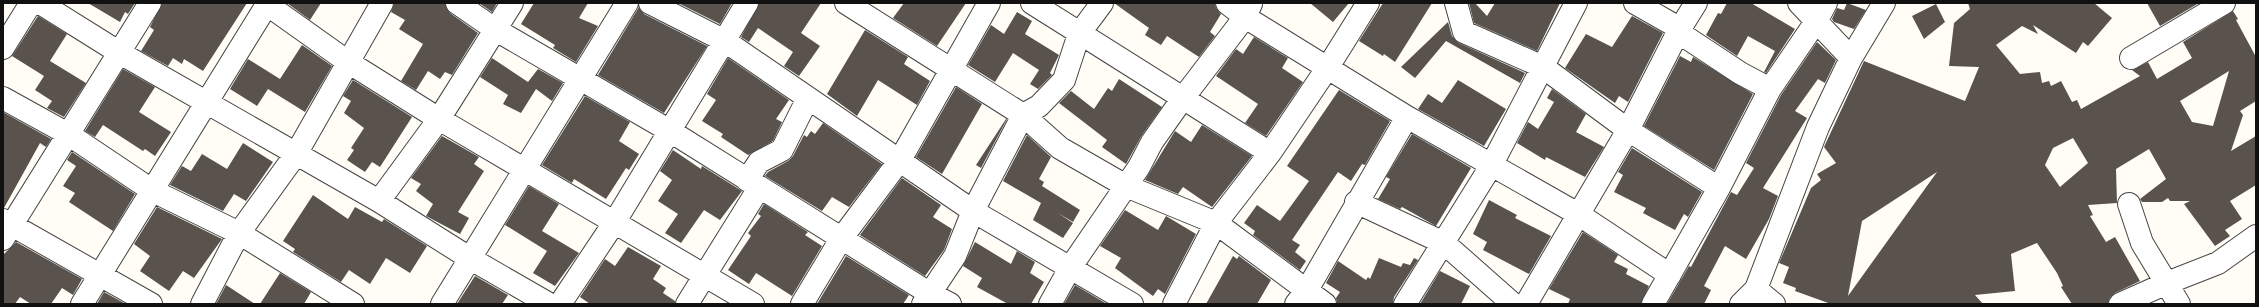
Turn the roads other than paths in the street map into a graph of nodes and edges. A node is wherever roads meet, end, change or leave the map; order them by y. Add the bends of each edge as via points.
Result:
1 (31, 3) edge
2 (40, 3) edge
3 (150, 3) edge
4 (267, 3) edge
5 (382, 3) edge
6 (457, 3) edge
7 (512, 3) edge
8 (627, 3) edge
9 (650, 3) edge
10 (747, 3) edge
11 (846, 3) edge
12 (989, 3) edge
13 (1032, 3) edge
14 (1102, 3) edge
15 (1227, 3) edge
16 (1368, 3) edge
17 (1456, 3) edge
18 (1576, 3) edge
19 (1635, 3) edge
20 (1696, 3) edge
21 (1799, 3) edge
22 (1884, 3) edge
23 (2224, 3) edge
24 (1248, 10) edge
25 (1821, 12) edge
26 (496, 30) junction
27 (1678, 32) junction
28 (1079, 34) junction
29 (725, 41) junction
30 (3, 48) edge
31 (120, 53) junction
32 (1851, 58) junction
33 (2131, 58) dead end
34 (348, 62) junction
35 (1543, 67) junction
36 (1328, 68) junction
37 (951, 70) junction
38 (581, 80) junction
39 (1770, 88) junction
40 (3, 98) edge
41 (808, 98) junction
42 (1183, 98) junction
43 (207, 103) junction
44 (1023, 116) junction
45 (1407, 117) junction
46 (439, 119) junction
47 (1628, 130) junction
48 (670, 131) junction
49 (68, 134) junction
50 (1270, 153) junction
51 (296, 154) junction
52 (900, 160) junction
53 (1491, 166) junction
54 (526, 169) junction
55 (753, 184) junction
56 (1126, 186) junction
57 (1719, 188) junction
58 (153, 191) junction
59 (379, 201) junction
60 (1356, 202) junction
61 (2129, 204) dead end
62 (973, 211) junction
63 (1578, 214) junction
64 (1216, 223) junction
65 (614, 224) junction
66 (6, 228) edge
67 (239, 233) junction
68 (2256, 236) edge
69 (841, 239) junction
70 (1444, 243) junction
71 (471, 259) junction
72 (1070, 268) junction
73 (1670, 275) junction
74 (704, 276) junction
75 (100, 277) junction
76 (2167, 283) junction
77 (1301, 297) edge
78 (1748, 297) edge
79 (326, 298) edge
80 (926, 299) edge
81 (82, 304) edge
82 (151, 304) edge
83 (202, 304) edge
84 (353, 304) edge
85 (442, 304) edge
86 (549, 304) edge
87 (560, 304) edge
88 (686, 304) edge
89 (753, 304) edge
90 (802, 304) edge
91 (950, 304) edge
92 (1050, 304) edge
93 (1132, 304) edge
94 (1174, 304) edge
95 (1325, 304) edge
96 (1405, 304) edge
97 (1513, 304) edge
98 (1526, 304) edge
99 (1653, 304) edge
100 (1774, 304) edge
101 (2120, 304) edge
102 (2179, 304) edge

1 - 30 street
2 - 31 street
3 - 31 street
4 - 34 street
4 - 43 street
5 - 34 street
6 - 26 street
7 - 26 street
8 - 38 street
9 - 29 street
10 - 29 street
11 - 37 street
12 - 37 street
13 - 28 street
14 - 28 street
15 - 24 street
16 - 36 street
17 - 35 street via 1464,32
18 - 35 street
19 - 27 street via 1672,24
20 - 27 street
21 - 25 street
22 - 32 street
23 - 33 street
24 - 36 street
24 - 42 street
25 - 32 street
25 - 39 street
26 - 38 street
26 - 46 street
27 - 39 street via 1740,73
27 - 47 street
28 - 42 street
28 - 44 street via 1064,80 1039,106
29 - 41 street
29 - 48 street
31 - 43 street
31 - 49 street
32 - 78 street via 1818,126
34 - 46 street
34 - 51 street
35 - 47 street
35 - 53 street
36 - 45 street
36 - 50 street
37 - 44 street
37 - 52 street
38 - 48 street
38 - 54 street
39 - 57 street
40 - 49 street
41 - 52 street
41 - 55 street via 782,150 759,162
42 - 50 street
42 - 56 street via 1152,142
43 - 51 street
43 - 58 street
44 - 56 street via 1060,148
44 - 62 street
45 - 53 street
45 - 60 street
46 - 54 street
46 - 59 street
47 - 57 street
47 - 63 street
48 - 55 street
48 - 65 street
49 - 58 street
49 - 66 street
50 - 64 street
51 - 59 street
51 - 67 street
52 - 62 street
52 - 69 street
53 - 63 street
53 - 70 street
54 - 65 street
54 - 71 street
55 - 69 street
55 - 74 street
56 - 64 street
56 - 72 street
57 - 73 street
58 - 67 street
58 - 75 street
59 - 71 street
60 - 70 street
60 - 77 street
61 - 76 street via 2142,243
62 - 72 street
62 - 80 street via 955,256
63 - 73 street
63 - 98 street
64 - 77 street
64 - 94 street
65 - 74 street
65 - 87 street
66 - 75 street
67 - 79 street
67 - 83 street
68 - 76 street via 2218,263
69 - 80 street
69 - 90 street
70 - 96 street
70 - 97 street
71 - 85 street
71 - 86 street
72 - 92 street
72 - 93 street
73 - 99 street
74 - 88 street
74 - 89 street
75 - 81 street
75 - 82 street
76 - 101 street
76 - 102 street
77 - 95 street
78 - 100 street
79 - 84 street
80 - 91 street

